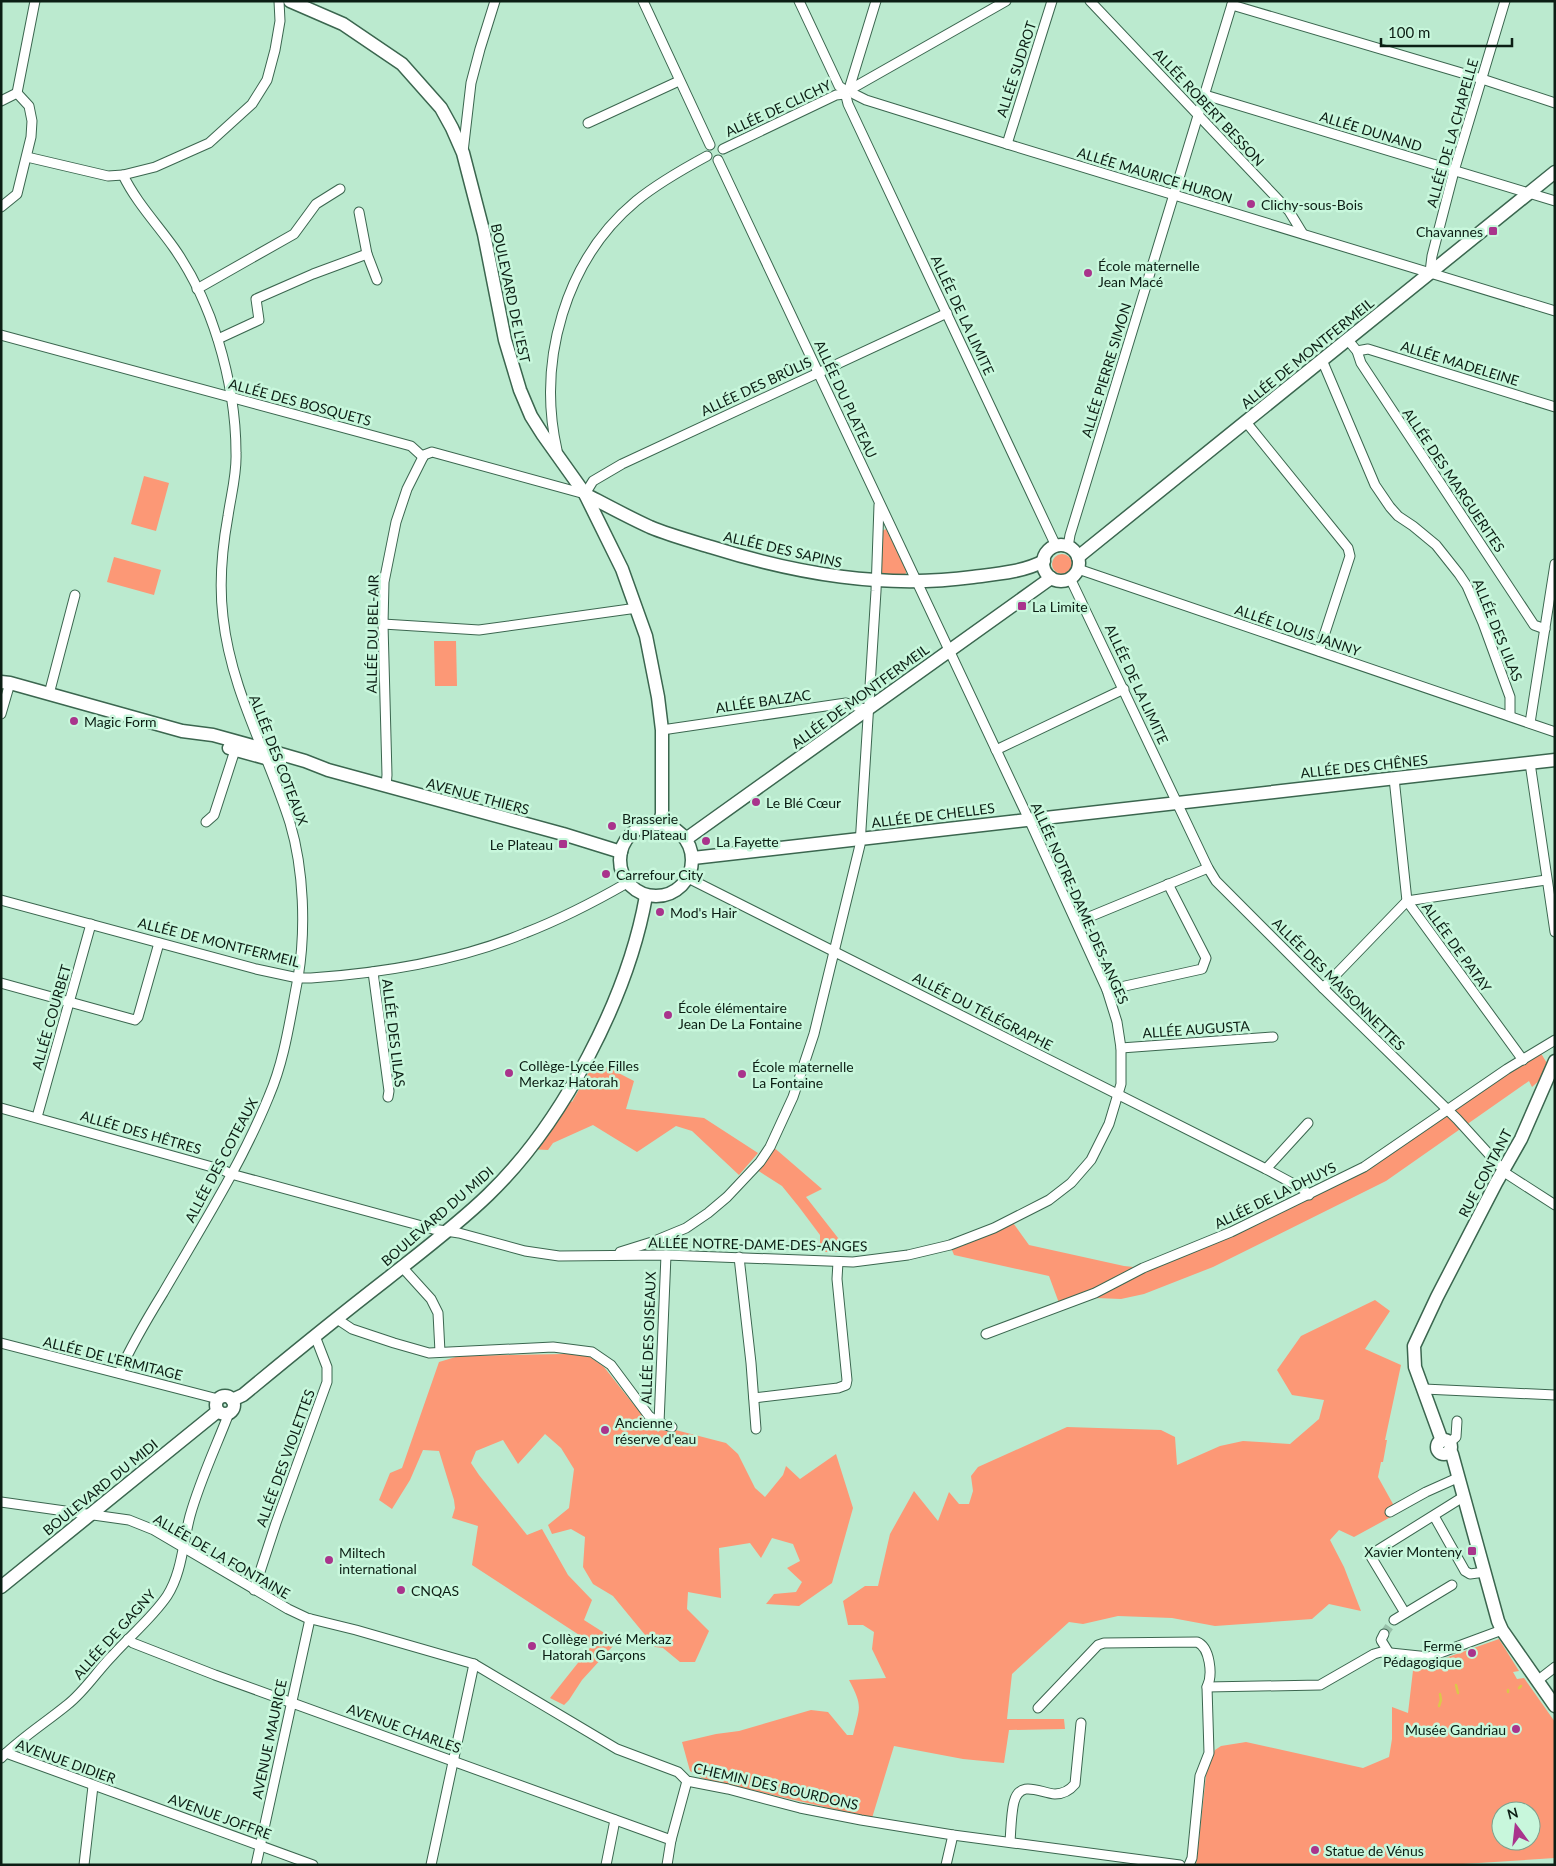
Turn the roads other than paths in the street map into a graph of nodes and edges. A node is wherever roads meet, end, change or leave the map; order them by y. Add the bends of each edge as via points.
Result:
1 (35, 1) edge
2 (279, 1) edge
3 (290, 1) edge
4 (495, 1) edge
5 (643, 1) edge
6 (799, 1) edge
7 (876, 1) edge
8 (1006, 1) edge
9 (1052, 1) edge
10 (1090, 1) edge
11 (1505, 1) edge
12 (1233, 3) edge
13 (1482, 80) junction
14 (679, 81) junction
15 (849, 92) junction
16 (16, 93) junction
17 (1205, 95) junction
18 (1, 101) edge
19 (1555, 103) edge
20 (1199, 117) junction
21 (588, 123) dead end
22 (1007, 144) junction
23 (710, 145) junction
24 (723, 149) junction
25 (463, 153) junction
26 (707, 156) junction
27 (27, 157) junction
28 (718, 160) junction
29 (1454, 171) junction
30 (1555, 172) edge
31 (123, 175) junction
32 (340, 189) dead end
33 (1528, 193) junction
34 (1174, 195) junction
35 (1555, 201) edge
36 (1, 207) edge
37 (359, 212) dead end
38 (1303, 234) junction
39 (366, 254) junction
40 (1430, 272) junction
41 (377, 280) dead end
42 (197, 289) junction
43 (1555, 311) edge
44 (947, 313) junction
45 (1, 335) edge
46 (218, 340) junction
47 (1347, 340) junction
48 (1357, 351) junction
49 (1322, 360) junction
50 (818, 372) junction
51 (231, 397) junction
52 (1555, 407) edge
53 (1246, 422) junction
54 (423, 458) junction
55 (559, 458) junction
56 (585, 494) junction
57 (878, 497) junction
58 (621, 513) junction
59 (893, 531) junction
60 (604, 532) junction
61 (877, 532) junction
62 (1062, 547) junction
63 (1044, 561) junction
64 (1555, 564) edge
65 (1075, 568) junction
66 (1051, 578) junction
67 (877, 581) junction
68 (916, 582) junction
69 (76, 595) dead end
70 (637, 608) junction
71 (383, 624) junction
72 (1545, 630) junction
73 (949, 650) junction
74 (1319, 651) junction
75 (4, 681) edge
76 (1124, 690) junction
77 (49, 694) junction
78 (868, 710) junction
79 (1, 714) edge
80 (1510, 716) junction
81 (1530, 723) junction
82 (662, 730) junction
83 (1555, 732) edge
84 (236, 746) junction
85 (996, 750) junction
86 (263, 753) junction
87 (1555, 760) edge
88 (1530, 763) junction
89 (1394, 778) junction
90 (386, 786) junction
91 (1178, 802) junction
92 (1028, 819) junction
93 (206, 822) dead end
94 (659, 824) junction
95 (861, 838) junction
96 (686, 839) junction
97 (621, 852) junction
98 (693, 858) junction
99 (1208, 868) junction
100 (688, 878) junction
101 (1546, 880) junction
102 (627, 883) junction
103 (1168, 884) junction
104 (646, 896) junction
105 (1, 900) edge
106 (1407, 901) junction
107 (1077, 922) junction
108 (91, 924) junction
109 (1555, 932) edge
110 (159, 943) junction
111 (833, 950) junction
112 (373, 972) junction
113 (298, 978) junction
114 (1, 983) edge
115 (1323, 988) junction
116 (1107, 990) junction
117 (70, 1002) junction
118 (1273, 1037) dead end
119 (1555, 1040) edge
120 (1121, 1048) junction
121 (1523, 1060) junction
122 (1555, 1061) edge
123 (1118, 1095) junction
124 (388, 1097) dead end
125 (1, 1108) edge
126 (1448, 1110) junction
127 (37, 1117) junction
128 (1308, 1123) dead end
129 (1266, 1169) junction
130 (1503, 1170) junction
131 (231, 1174) junction
132 (1309, 1194) junction
133 (1555, 1204) edge
134 (446, 1231) junction
135 (666, 1255) junction
136 (608, 1256) junction
137 (739, 1257) junction
138 (838, 1262) junction
139 (402, 1267) junction
140 (1437, 1297) junction
141 (337, 1319) junction
142 (986, 1334) dead end
143 (315, 1336) junction
144 (1, 1343) edge
145 (440, 1352) junction
146 (119, 1373) junction
147 (1424, 1389) junction
148 (1555, 1395) edge
149 (754, 1398) junction
150 (222, 1408) junction
151 (1434, 1420) junction
152 (1457, 1422) dead end
153 (659, 1423) junction
154 (672, 1426) dead end
155 (756, 1429) dead end
156 (1446, 1447) junction
157 (1455, 1479) junction
158 (1459, 1500) junction
159 (1, 1502) edge
160 (1390, 1512) dead end
161 (91, 1514) junction
162 (1434, 1516) junction
163 (182, 1548) junction
164 (1479, 1572) junction
165 (1452, 1585) dead end
166 (1, 1587) edge
167 (254, 1590) junction
168 (1405, 1613) junction
169 (310, 1618) junction
170 (1394, 1620) tunnel mouth
171 (1502, 1630) junction
172 (1384, 1634) dead end
173 (128, 1639) junction
174 (1389, 1654) junction
175 (474, 1664) junction
176 (1555, 1668) edge
177 (1537, 1681) junction
178 (1207, 1687) junction
179 (291, 1703) junction
180 (1555, 1706) edge
181 (1038, 1708) dead end
182 (1555, 1715) edge
183 (1081, 1723) dead end
184 (4, 1755) edge
185 (453, 1760) junction
186 (687, 1781) junction
187 (93, 1786) junction
188 (118, 1794) joint
189 (615, 1820) junction
190 (953, 1836) junction
191 (671, 1840) junction
192 (1010, 1842) junction
193 (260, 1846) junction
194 (84, 1865) edge
195 (256, 1865) edge
196 (313, 1865) edge
197 (431, 1865) edge
198 (606, 1865) edge
199 (667, 1865) edge
200 (946, 1865) edge
201 (1180, 1865) edge
202 (1189, 1865) edge

1 - 16 street
2 - 31 street via 280,21 275,50 267,80 252,104 209,143 155,167
3 - 25 main road, BOULEVARD DE L'EST via 343,24 402,64 441,108
4 - 25 street via 472,83
5 - 14 street
6 - 15 street, ALLÉE DE LA LIMITE via 839,86
7 - 15 street
8 - 15 street, ALLÉE DE CLICHY
9 - 22 street, ALLÉE SUDROT
10 - 20 street, ALLÉE ROBERT BESSON
11 - 13 street, ALLÉE DE LA CHAPELLE
12 - 13 street
12 - 17 street, ALLÉE PIERRE SIMON
13 - 19 street
13 - 29 street, ALLÉE DE LA CHAPELLE
14 - 21 street
14 - 23 street
15 - 22 street, ALLÉE MAURICE HURON
15 - 24 street, ALLÉE DE CLICHY via 836,95
15 - 44 street, ALLÉE DE LA LIMITE via 848,104
16 - 18 street
16 - 27 street via 29,106 31,114 32,137
17 - 20 street, ALLÉE PIERRE SIMON
17 - 29 street, ALLÉE DUNAND
20 - 34 street, ALLÉE PIERRE SIMON
20 - 38 street, ALLÉE ROBERT BESSON via 1289,211
22 - 34 street, ALLÉE MAURICE HURON
23 - 24 street via 718,144
23 - 26 street
24 - 28 street
25 - 55 main road, BOULEVARD DE L'EST via 484,234 512,369 532,416
26 - 28 street
26 - 55 street via 636,201 602,237 572,286 561,317 550,381 550,412
27 - 31 street via 108,176
27 - 36 street via 17,194
28 - 50 street, ALLÉE DU PLATEAU
29 - 33 street, ALLÉE DUNAND
29 - 40 street, ALLÉE DE LA CHAPELLE
30 - 33 main road, ALLÉE DE MONTFERMEIL
31 - 42 street, ALLÉE DES COTEAUX via 175,250
32 - 42 street via 316,204 294,234
33 - 35 street, ALLÉE DUNAND
33 - 40 main road, ALLÉE DE MONTFERMEIL
34 - 38 street, ALLÉE MAURICE HURON
34 - 62 street, ALLÉE PIERRE SIMON via 1070,535
37 - 39 street
38 - 40 street, ALLÉE MAURICE HURON
39 - 41 street
39 - 46 street via 256,299 259,320
40 - 43 street, ALLÉE MAURICE HURON
40 - 47 main road, ALLÉE DE MONTFERMEIL
42 - 46 street, ALLÉE DES COTEAUX
44 - 50 street, ALLÉE DES BRÛLIS
44 - 62 street, ALLÉE DE LA LIMITE
45 - 51 street, ALLÉE DES BOSQUETS
46 - 51 street, ALLÉE DES COTEAUX
47 - 48 street, ALLÉE DES MARGUERITES
47 - 49 main road, ALLÉE DE MONTFERMEIL
48 - 52 street, ALLÉE MADELEINE via 1368,349
48 - 72 street, ALLÉE DES MARGUERITES via 1360,363 1534,625
49 - 53 main road, ALLÉE DE MONTFERMEIL
49 - 80 street, ALLÉE DES LILAS via 1374,485 1398,516 1436,545 1467,586 1510,697
50 - 56 street, ALLÉE DES BRÛLIS via 622,464 592,480
50 - 57 street, ALLÉE DU PLATEAU
51 - 54 street, ALLÉE DES BOSQUETS via 411,446
51 - 86 street, ALLÉE DES COTEAUX via 237,454 223,549 222,616 235,680
53 - 65 main road, ALLÉE DE MONTFERMEIL
53 - 74 street via 1348,548 1350,556
54 - 56 street via 432,452
54 - 71 street, ALLÉE DU BEL-AIR via 396,522 384,582
55 - 56 main road, BOULEVARD DE L'EST
56 - 58 main road, ALLÉE DES SAPINS
56 - 60 main road, BOULEVARD DE L'EST
57 - 59 street, ALLÉE DU PLATEAU
57 - 61 street
58 - 60 main road via 606,518
58 - 67 main road, ALLÉE DES SAPINS via 685,539 773,565 840,578
59 - 61 street via 884,527
59 - 68 street, ALLÉE DU PLATEAU
60 - 70 main road, BOULEVARD DE L'EST
61 - 67 street
62 - 63 main road via 1048,552
62 - 65 main road
63 - 66 main road via 1045,571
63 - 68 main road, ALLÉE DES SAPINS via 1034,567 1000,573
64 - 72 street
65 - 66 main road via 1061,581
65 - 74 street, ALLÉE LOUIS JANNY
65 - 76 street, ALLÉE DE LA LIMITE
66 - 73 main road, ALLÉE DE MONTFERMEIL
67 - 68 main road, ALLÉE DES SAPINS
67 - 78 street
68 - 73 street, ALLÉE DU PLATEAU
69 - 77 street
70 - 71 street via 478,630
70 - 82 main road, BOULEVARD DE L'EST via 646,636
71 - 90 street, ALLÉE DU BEL-AIR
72 - 81 street
73 - 78 main road, ALLÉE DE MONTFERMEIL
73 - 85 street, ALLÉE NOTRE-DAME-DES-ANGES
74 - 80 street, ALLÉE LOUIS JANNY
75 - 77 main road, AVENUE THIERS
75 - 79 street
76 - 85 street
76 - 91 street, ALLÉE DE LA LIMITE
77 - 84 main road, AVENUE THIERS via 182,731 208,742
78 - 82 street, ALLÉE BALZAC via 846,703
78 - 95 street
78 - 96 main road, ALLÉE DE MONTFERMEIL
80 - 81 street, ALLÉE LOUIS JANNY
81 - 83 street, ALLÉE LOUIS JANNY
82 - 94 main road, BOULEVARD DE L'EST via 662,814
84 - 86 main road, AVENUE THIERS
84 - 93 street via 214,814
85 - 92 street, ALLÉE NOTRE-DAME-DES-ANGES
86 - 90 main road, AVENUE THIERS via 289,765 328,770
86 - 113 street, ALLÉE DES COTEAUX via 286,811 298,857 302,894
87 - 88 main road, ALLÉE DES CHÊNES
88 - 89 main road, ALLÉE DES CHÊNES
88 - 101 street
89 - 91 main road, ALLÉE DES CHÊNES
89 - 106 street, ALLÉE DE PATAY
90 - 97 main road, AVENUE THIERS
91 - 92 main road, ALLÉE DE CHELLES
91 - 99 street, ALLÉE DES MAISONNETTES
92 - 95 main road, ALLÉE DE CHELLES
92 - 107 street, ALLÉE NOTRE-DAME-DES-ANGES
94 - 96 main road via 672,828
94 - 97 main road via 636,830
95 - 98 main road, ALLÉE DE CHELLES
95 - 111 street
96 - 98 main road
97 - 102 main road via 620,863
98 - 100 main road
99 - 103 street
99 - 115 street, ALLÉE DES MAISONNETTES via 1216,881
100 - 104 main road via 672,893
100 - 111 street, ALLÉE DU TÉLÉGRAPHE
101 - 106 street
101 - 109 street
102 - 104 main road
102 - 112 street, ALLÉE DE MONTFERMEIL via 524,934 449,957
103 - 107 street
103 - 116 street via 1206,958 1202,970
104 - 134 main road, BOULEVARD DU MIDI via 626,969 596,1042 566,1096 525,1155 489,1194
105 - 108 street, ALLÉE DE MONTFERMEIL
106 - 115 street
106 - 121 street, ALLÉE DE PATAY
107 - 116 street, ALLÉE NOTRE-DAME-DES-ANGES
108 - 110 street, ALLÉE DE MONTFERMEIL
108 - 117 street, ALLÉE COURBET
110 - 113 street, ALLÉE DE MONTFERMEIL
110 - 117 street via 136,1020
111 - 123 street, ALLÉE DU TÉLÉGRAPHE
111 - 136 street via 814,1034 793,1097 760,1162 727,1197 686,1228
112 - 113 street, ALLÉE DE MONTFERMEIL
112 - 124 street, ALLÉE DES LILAS
113 - 131 street, ALLÉE DES COTEAUX via 280,1066 255,1129
114 - 117 street
115 - 126 street, ALLÉE DES MAISONNETTES
116 - 120 street, ALLÉE NOTRE-DAME-DES-ANGES
117 - 127 street, ALLÉE COURBET
118 - 120 street, ALLÉE AUGUSTA
119 - 121 street, ALLÉE DE LA DHUYS
120 - 123 street, ALLÉE NOTRE-DAME-DES-ANGES
121 - 126 street, ALLÉE DE LA DHUYS
122 - 130 main road, RUE CONTANT via 1521,1139
123 - 129 street, ALLÉE DU TÉLÉGRAPHE
123 - 138 street, ALLÉE NOTRE-DAME-DES-ANGES via 1109,1124 1091,1160 1071,1183 1049,1200 994,1228 950,1245 908,1255
125 - 127 street, ALLÉE DES HÊTRES
126 - 130 street, ALLÉE DES MAISONNETTES
126 - 132 street, ALLÉE DE LA DHUYS via 1364,1167
127 - 131 street, ALLÉE DES HÊTRES
128 - 129 street
129 - 132 street, ALLÉE DU TÉLÉGRAPHE
130 - 133 street, ALLÉE DES MAISONNETTES
130 - 140 main road, RUE CONTANT
131 - 134 street, ALLÉE DES HÊTRES
131 - 146 street, ALLÉE DES COTEAUX
132 - 142 street, ALLÉE DE LA DHUYS via 1231,1232 1143,1268 1095,1293
134 - 136 street, ALLÉE NOTRE-DAME-DES-ANGES via 525,1251 559,1256
134 - 139 main road, BOULEVARD DU MIDI
135 - 136 street, ALLÉE NOTRE-DAME-DES-ANGES
135 - 137 street, ALLÉE NOTRE-DAME-DES-ANGES
135 - 153 street, ALLÉE DES OISEAUX
137 - 138 street, ALLÉE NOTRE-DAME-DES-ANGES
137 - 149 street
138 - 149 street via 846,1385
139 - 141 main road, BOULEVARD DU MIDI
139 - 145 street via 431,1299 438,1313
140 - 147 main road, RUE CONTANT via 1414,1346 1415,1367
140 - 151 main road, RUE CONTANT via 1414,1330 1407,1354 1424,1407
141 - 143 main road, BOULEVARD DU MIDI
141 - 145 street via 352,1329 394,1343 430,1353
143 - 150 main road, BOULEVARD DU MIDI via 242,1395 232,1400 226,1396
143 - 167 street, ALLÉE DES VIOLETTES via 327,1367 327,1382
144 - 146 street, ALLÉE DE L'ERMITAGE
145 - 153 street via 553,1348 592,1352 611,1365 649,1416
146 - 150 street, ALLÉE DE L'ERMITAGE
147 - 148 street
147 - 151 main road, RUE CONTANT
149 - 155 street
150 - 161 main road, BOULEVARD DU MIDI
150 - 163 street, ALLÉE DE GAGNY
151 - 156 main road, RUE CONTANT
152 - 156 street via 1456,1437
153 - 154 street
156 - 157 main road, RUE CONTANT
156 - 158 main road, RUE CONTANT via 1452,1454
157 - 158 main road, RUE CONTANT
157 - 160 street
158 - 162 street
158 - 164 main road, RUE CONTANT
159 - 161 street, ALLÉE DE LA FONTAINE
161 - 163 street, ALLÉE DE LA FONTAINE via 129,1520 154,1530
161 - 166 main road, BOULEVARD DU MIDI
162 - 164 street via 1465,1572
162 - 168 street via 1370,1555
163 - 167 street, ALLÉE DE LA FONTAINE
163 - 173 street, ALLÉE DE GAGNY via 177,1574 167,1596
164 - 171 main road, RUE CONTANT
165 - 168 street
167 - 169 street, ALLÉE DE LA FONTAINE
168 - 170 street
169 - 175 street, CHEMIN DES BOURDONS
169 - 179 street, AVENUE MAURICE
171 - 174 street via 1429,1657
171 - 177 main road, RUE CONTANT
172 - 174 street via 1381,1640
173 - 179 street, AVENUE CHARLES
173 - 184 street, ALLÉE DE GAGNY via 68,1704
174 - 178 street via 1374,1654 1320,1685
175 - 185 street
175 - 186 street, CHEMIN DES BOURDONS via 617,1749 678,1772
176 - 177 street
177 - 180 main road, RUE CONTANT
177 - 182 main road, RUE CONTANT via 1541,1694
178 - 181 street via 1210,1682 1203,1644 1104,1644 1098,1645
178 - 202 street via 1209,1753 1200,1776
179 - 185 street, AVENUE CHARLES
179 - 193 street, AVENUE MAURICE
183 - 192 street via 1076,1784 1056,1794 1030,1788 1022,1790 1014,1800
184 - 187 street, AVENUE DIDIER
185 - 189 street, AVENUE CHARLES
185 - 197 street
186 - 190 street, CHEMIN DES BOURDONS via 800,1808
186 - 191 street
187 - 188 street, AVENUE DIDIER
187 - 194 street
188 - 193 street, AVENUE JOFFRE
189 - 191 street, AVENUE CHARLES
189 - 198 street
190 - 192 street, CHEMIN DES BOURDONS
190 - 200 street
191 - 199 street
192 - 201 street, CHEMIN DES BOURDONS
193 - 195 street, AVENUE MAURICE
193 - 196 street, AVENUE JOFFRE

